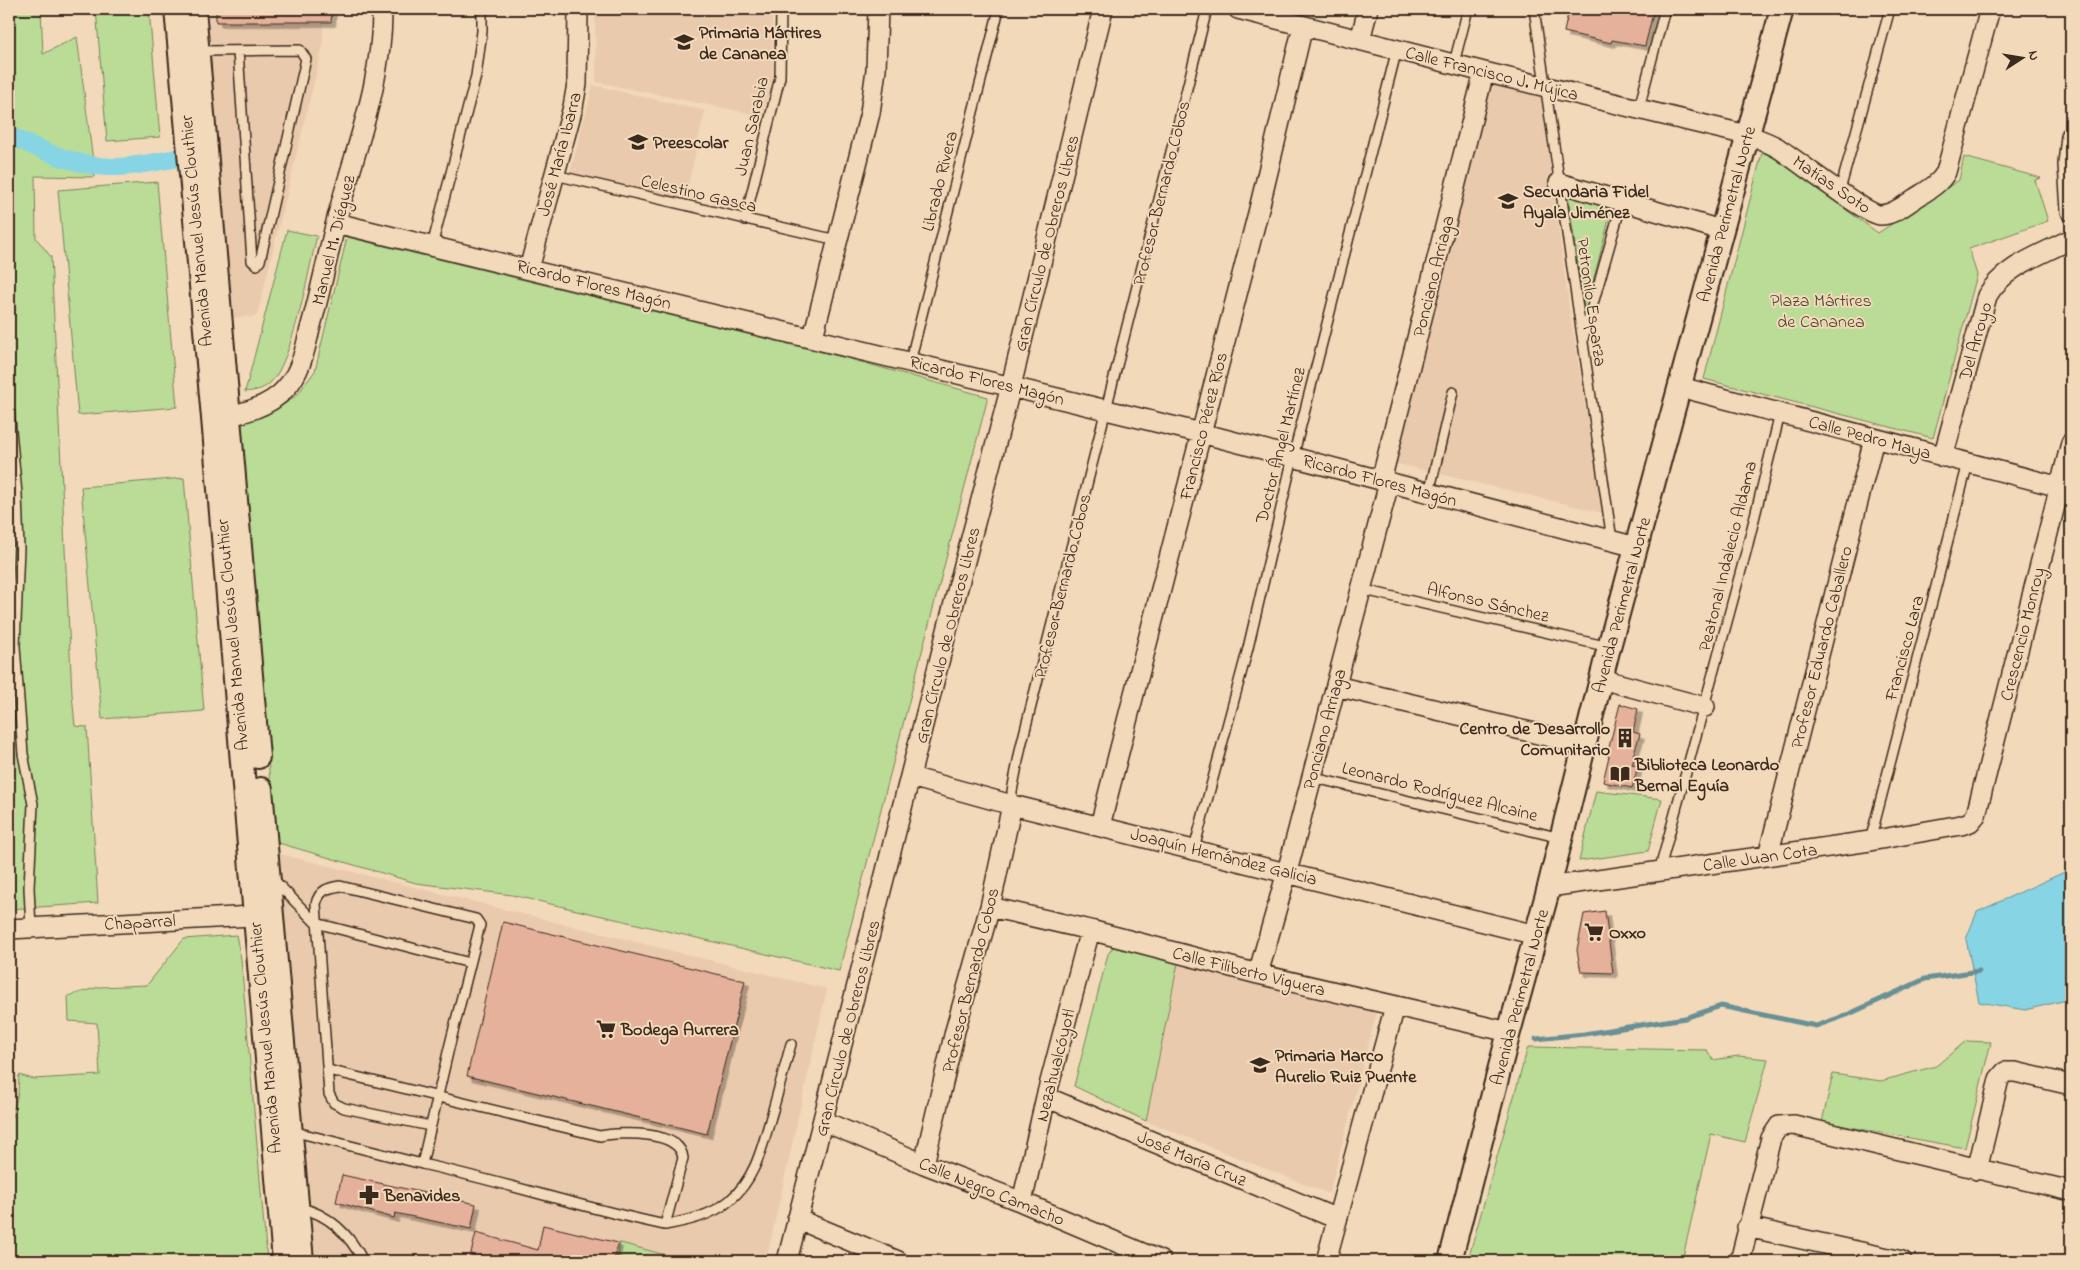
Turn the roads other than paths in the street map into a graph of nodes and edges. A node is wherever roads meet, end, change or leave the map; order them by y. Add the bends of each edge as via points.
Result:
1 (176, 9) edge
2 (194, 9) edge
3 (382, 9) edge
4 (482, 9) edge
5 (578, 9) edge
6 (781, 9) edge
7 (878, 9) edge
8 (999, 9) edge
9 (1103, 9) edge
10 (1206, 9) edge
11 (1238, 9) edge
12 (1368, 9) edge
13 (1468, 9) edge
14 (1534, 9) edge
15 (1665, 9) edge
16 (1782, 9) edge
17 (1890, 9) edge
18 (1990, 9) edge
19 (1303, 26) junction
20 (1360, 40) junction
21 (1397, 49) junction
22 (238, 51) junction
23 (189, 52) junction
24 (1454, 63) junction
25 (1484, 72) junction
26 (1546, 86) junction
27 (1639, 108) junction
28 (1747, 135) junction
29 (2071, 136) edge
30 (555, 175) junction
31 (1559, 183) junction
32 (1840, 190) junction
33 (1622, 202) junction
34 (2071, 211) edge
35 (745, 220) junction
36 (336, 223) junction
37 (1721, 230) junction
38 (837, 240) junction
39 (2071, 240) edge
40 (432, 246) junction
41 (529, 269) junction
42 (813, 337) junction
43 (1582, 343) junction
44 (910, 362) junction
45 (1011, 386) junction
46 (1680, 387) junction
47 (1453, 392) dead end
48 (9, 409) edge
49 (1107, 410) junction
50 (1780, 414) junction
51 (221, 417) junction
52 (1201, 433) junction
53 (1874, 439) junction
54 (2071, 443) edge
55 (1943, 456) junction
56 (1293, 457) junction
57 (1968, 463) junction
58 (1385, 482) junction
59 (2060, 488) junction
60 (1429, 493) junction
61 (1612, 540) junction
62 (1636, 547) junction
63 (1360, 589) junction
64 (1609, 647) junction
65 (1602, 679) junction
66 (1336, 686) junction
67 (1705, 707) junction
68 (1585, 745) junction
69 (1311, 776) junction
70 (911, 777) junction
71 (1012, 805) junction
72 (1970, 822) joint
73 (1100, 826) junction
74 (1561, 838) junction
75 (1870, 841) junction
76 (1194, 849) junction
77 (250, 853) junction
78 (1768, 856) junction
79 (1287, 872) junction
80 (1658, 872) junction
81 (268, 874) junction
82 (1549, 887) junction
83 (990, 907) junction
84 (263, 915) junction
85 (316, 923) junction
86 (31, 928) junction
87 (9, 929) edge
88 (1090, 930) junction
89 (1536, 935) junction
90 (470, 963) junction
91 (1258, 974) junction
92 (1395, 1006) junction
93 (1509, 1032) junction
94 (791, 1044) dead end
95 (328, 1070) junction
96 (2071, 1085) edge
97 (438, 1097) junction
98 (1046, 1097) junction
99 (823, 1121) junction
100 (430, 1126) junction
101 (282, 1129) junction
102 (422, 1164) junction
103 (924, 1164) junction
104 (1977, 1170) junction
105 (2071, 1191) edge
106 (1022, 1202) junction
107 (297, 1208) junction
108 (797, 1219) junction
109 (1337, 1219) junction
110 (665, 1225) junction
111 (1747, 1227) junction
112 (284, 1261) edge
113 (302, 1261) edge
114 (363, 1261) edge
115 (787, 1261) edge
116 (898, 1261) edge
117 (1161, 1261) edge
118 (1326, 1261) edge
119 (1450, 1261) edge
120 (1740, 1261) edge
121 (1902, 1261) edge

1 - 23 street, Avenida Manuel Jesús Clouthier
2 - 23 street, Avenida Manuel Jesús Clouthier
3 - 36 street, Manuel M. Diéguez via 374,86
4 - 40 lane via 476,76
5 - 30 street, José María Ibarra via 577,84
6 - 35 lane, Juan Sarabia via 780,77
7 - 38 street via 876,70 870,112
8 - 44 lane, Librado Rivera
9 - 45 street, Gran Círculo de Obreros Libres
10 - 49 lane, Profesor Bernardo Cobos
11 - 19 street, Calle Francisco J. Mújica
12 - 20 street
13 - 24 lane
14 - 26 lane, Petronilo Esparza
15 - 27 lane
16 - 28 street, Avenida Perimetral Norte
17 - 32 lane
18 - 32 street, Matías Soto via 1942,180 1888,214 1879,215
19 - 20 street, Calle Francisco J. Mújica
19 - 52 street, Francisco Pérez Ríos
20 - 21 street, Calle Francisco J. Mújica
21 - 24 street, Calle Francisco J. Mújica
21 - 56 lane, Doctor Ángel Martínez
22 - 22 lane via 252,261 257,265 306,59 300,50
22 - 23 lane
23 - 51 street, Avenida Manuel Jesús Clouthier
24 - 25 street, Calle Francisco J. Mújica
25 - 26 street, Calle Francisco J. Mújica
25 - 58 street, Ponciano Arriaga
26 - 27 street, Calle Francisco J. Mújica
26 - 31 lane, Petronilo Esparza
27 - 28 street, Calle Francisco J. Mújica
28 - 32 street, Matías Soto via 1773,145
28 - 37 street, Avenida Perimetral Norte
29 - 34 street via 2068,164
30 - 35 lane, Celestino Gasca
30 - 41 street, José María Ibarra
31 - 33 street
31 - 43 lane, Petronilo Esparza
33 - 37 street
33 - 43 lane
35 - 38 lane, Celestino Gasca
36 - 40 street, Ricardo Flores Magón
36 - 51 street, Manuel M. Diéguez via 313,319 295,375 286,388 262,405
37 - 46 street, Avenida Perimetral Norte
38 - 42 street
39 - 55 street, Del Arroyo via 2005,273 1993,284
40 - 41 street, Ricardo Flores Magón
41 - 42 street, Ricardo Flores Magón
42 - 44 street, Ricardo Flores Magón
43 - 61 lane, Petronilo Esparza
44 - 45 street, Ricardo Flores Magón
45 - 49 street, Ricardo Flores Magón
45 - 70 street, Gran Círculo de Obreros Libres
46 - 50 street, Calle Pedro Maya
46 - 62 street, Avenida Perimetral Norte
47 - 60 lane
48 - 86 lane via 17,494 16,646 23,754 33,804 29,888
49 - 52 street, Ricardo Flores Magón
49 - 71 lane, Profesor Bernardo Cobos via 1021,746
50 - 53 street, Calle Pedro Maya
50 - 67 lane, Peatonal Indalecio Aldama
51 - 77 street, Avenida Manuel Jesús Clouthier
51 - 81 street, Avenida Manuel Jesús Clouthier
52 - 56 street, Ricardo Flores Magón
52 - 73 street, Francisco Pérez Ríos
53 - 55 street, Calle Pedro Maya
53 - 78 street, Profesor Eduardo Caballero
54 - 59 street, Crescencio Monroy
55 - 57 street, Calle Pedro Maya
56 - 58 street, Ricardo Flores Magón
56 - 76 lane, Doctor Ángel Martínez via 1248,648
57 - 59 street, Calle Pedro Maya
57 - 75 lane, Francisco Lara
58 - 60 street, Ricardo Flores Magón
58 - 63 street, Ponciano Arriaga
59 - 72 street, Crescencio Monroy via 1976,815
60 - 61 street, Ricardo Flores Magón
61 - 62 street, Ricardo Flores Magón
62 - 64 street, Avenida Perimetral Norte
63 - 64 lane, Alfonso Sánchez
63 - 66 street, Ponciano Arriaga
64 - 65 street, Avenida Perimetral Norte
65 - 67 street
65 - 68 street, Avenida Perimetral Norte
66 - 68 street
66 - 69 street, Ponciano Arriaga
67 - 80 lane, Peatonal Indalecio Aldama
68 - 74 street, Avenida Perimetral Norte
69 - 74 lane, Leonardo Rodríguez Alcaine
69 - 79 street, Ponciano Arriaga
70 - 71 street, Joaquín Hernández Galicia
70 - 99 street, Gran Círculo de Obreros Libres
71 - 73 street, Joaquín Hernández Galicia
71 - 83 street, Profesor Bernardo Cobos
72 - 75 street, Calle Juan Cota
73 - 76 street, Joaquín Hernández Galicia
74 - 82 street, Avenida Perimetral Norte
75 - 78 street, Calle Juan Cota
76 - 79 street, Joaquín Hernández Galicia
77 - 81 lane
77 - 84 street, Avenida Manuel Jesús Clouthier
78 - 80 street, Calle Juan Cota
79 - 89 street, Joaquín Hernández Galicia
79 - 91 street, Ponciano Arriaga
80 - 82 street, Calle Juan Cota
81 - 84 street, Avenida Manuel Jesús Clouthier
81 - 85 lane
82 - 89 street, Avenida Perimetral Norte
83 - 88 street, Calle Filiberto Viguera
83 - 103 street, Profesor Bernardo Cobos via 955,1032
84 - 86 street, Chaparral
84 - 101 street, Avenida Manuel Jesús Clouthier
85 - 90 lane
85 - 90 lane via 317,897 324,890 340,886 476,919 480,925
85 - 95 lane
86 - 87 street, Chaparral
88 - 91 street, Calle Filiberto Viguera
88 - 98 street, Nezahualcóyotl
89 - 93 street, Avenida Perimetral Norte
90 - 97 lane
91 - 92 street, Calle Filiberto Viguera
92 - 93 street, Calle Filiberto Viguera
92 - 109 street
93 - 119 street, Avenida Perimetral Norte
94 - 110 lane via 762,1151 753,1172 728,1203 708,1213
95 - 97 lane
95 - 100 lane via 329,1094 338,1106
96 - 104 street via 2005,1072 1999,1079
97 - 100 lane
97 - 110 lane via 600,1136 629,1132 672,1141 681,1148 683,1158
98 - 106 street, Nezahualcóyotl
98 - 109 street, José María Cruz
99 - 103 street, Calle Negro Camacho
99 - 108 street, Gran Círculo de Obreros Libres
100 - 102 lane
101 - 102 lane
101 - 107 street, Avenida Manuel Jesús Clouthier
101 - 112 street, Avenida Manuel Jesús Clouthier
102 - 110 lane
103 - 106 street, Calle Negro Camacho
104 - 105 street
104 - 111 street via 1794,1125 1779,1126 1771,1138
106 - 117 street, Calle Negro Camacho
107 - 113 street, Avenida Manuel Jesús Clouthier
107 - 114 lane via 314,1211 336,1225
108 - 115 street, Gran Círculo de Obreros Libres
108 - 116 street
109 - 118 street
111 - 120 street
111 - 121 street

